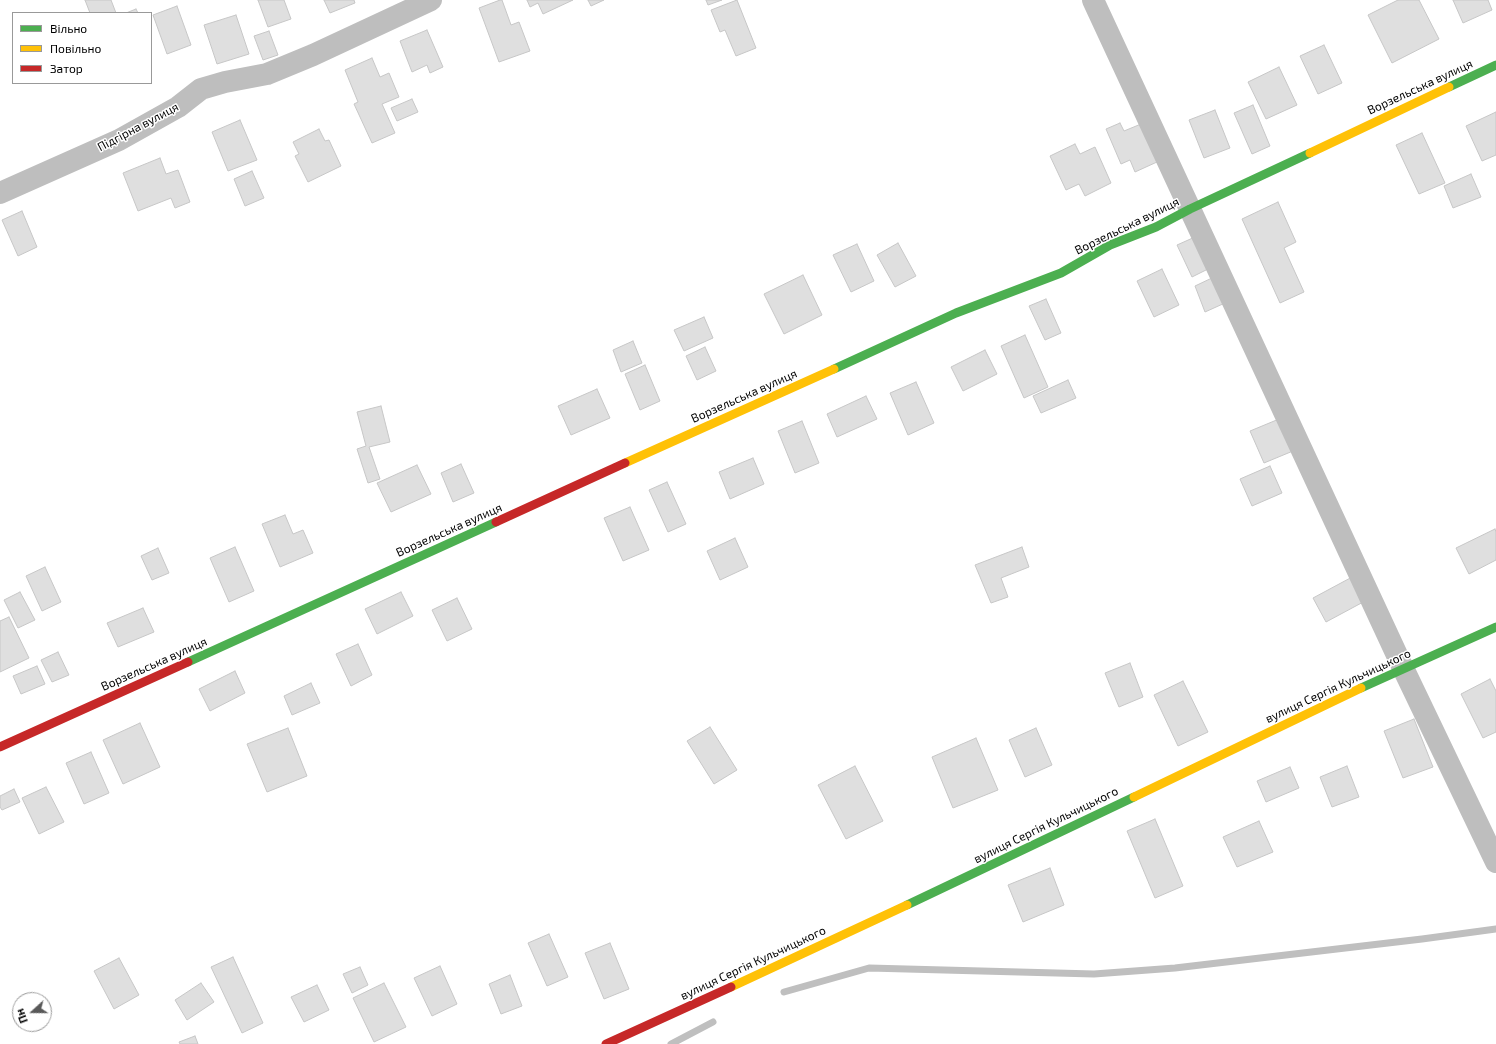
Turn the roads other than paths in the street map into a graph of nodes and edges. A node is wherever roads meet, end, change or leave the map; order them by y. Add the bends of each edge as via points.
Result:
1 (431, 0) edge
2 (1093, 0) edge
3 (1496, 65) edge
4 (0, 193) edge
5 (1190, 209) junction
6 (1496, 626) edge
7 (1403, 668) junction
8 (0, 747) edge
9 (1496, 862) edge
10 (606, 1044) edge

1 - 4 street, Підгірна вулиця via 267,74 201,89 178,107 120,140
2 - 5 street
3 - 5 street, Ворзельська вулиця
5 - 7 street
5 - 8 street, Ворзельська вулиця via 1156,227 1110,245 1061,273 949,316
6 - 7 street, вулиця Сергія Кульчицького
7 - 9 street
7 - 10 street, вулиця Сергія Кульчицького via 860,928

